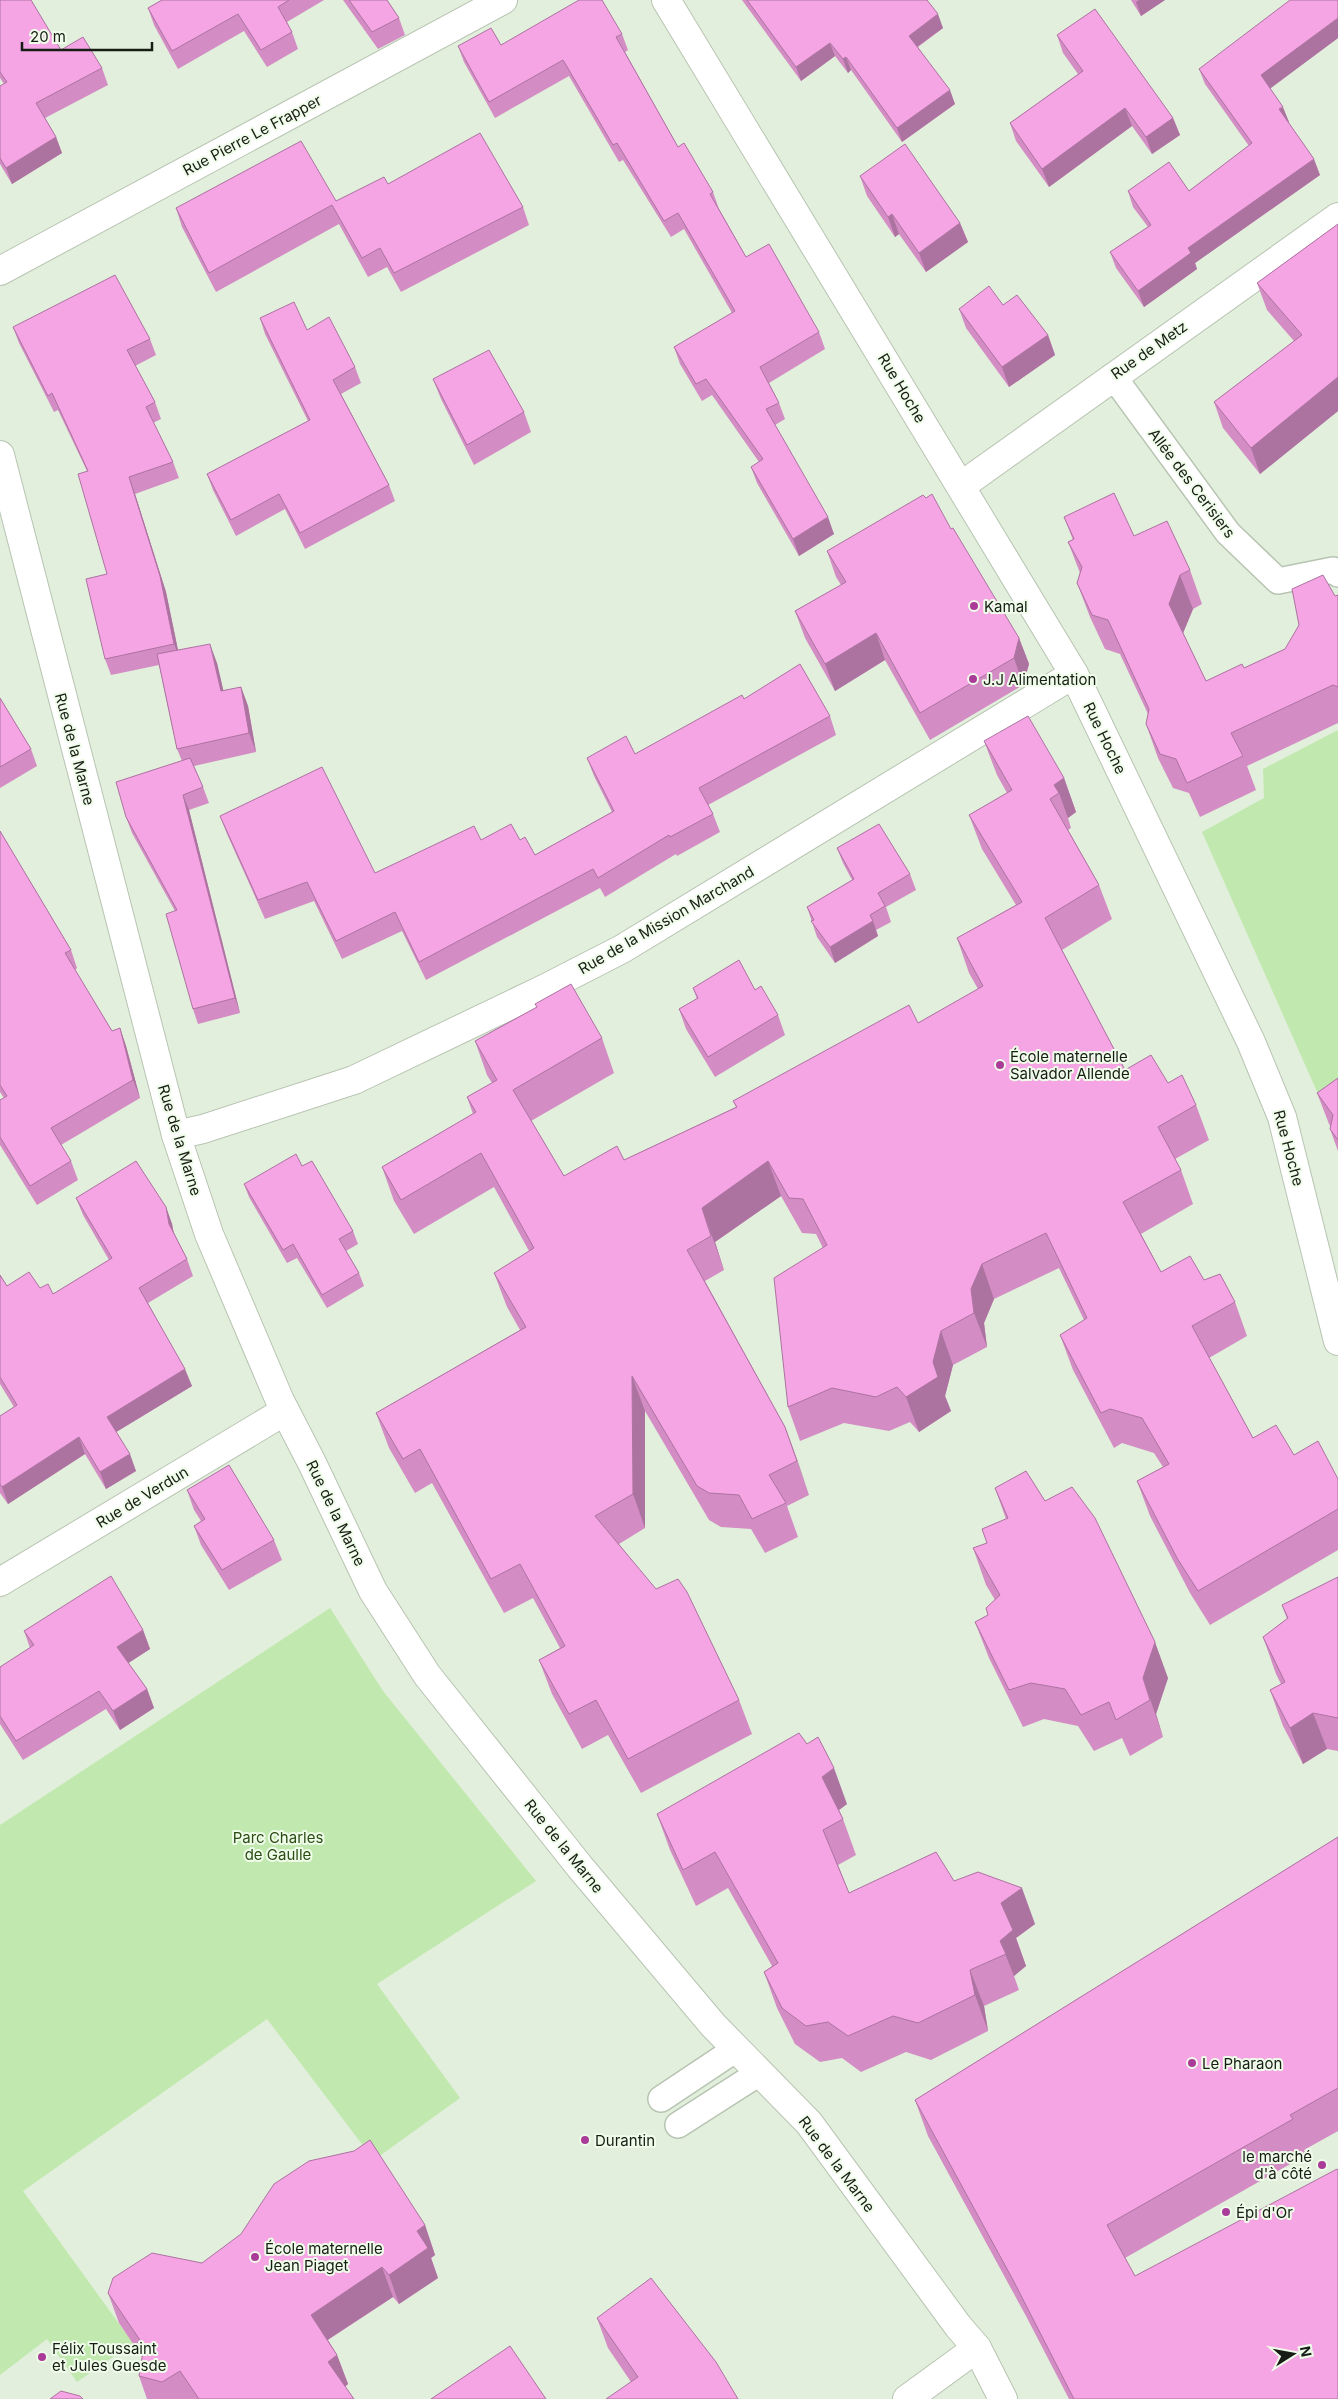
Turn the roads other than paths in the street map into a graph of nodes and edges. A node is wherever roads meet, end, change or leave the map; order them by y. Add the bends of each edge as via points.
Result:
1 (503, 0) edge
2 (666, 0) edge
3 (1338, 217) edge
4 (0, 271) edge
5 (1113, 376) junction
6 (0, 455) edge
7 (961, 486) junction
8 (1338, 574) edge
9 (1074, 674) junction
10 (176, 1135) junction
11 (1338, 1341) edge
12 (285, 1411) junction
13 (0, 1582) edge
14 (736, 2050) junction
15 (759, 2073) junction
16 (661, 2099) dead end
17 (678, 2125) dead end
18 (976, 2348) junction
19 (907, 2399) edge
20 (1003, 2399) edge

1 - 4 street, Rue Pierre Le Frapper
2 - 7 street, Rue Hoche
3 - 5 street, Rue de Metz
5 - 7 street, Rue de Metz
5 - 8 lane, Allée des Cerisiers via 1228,533 1278,581 1333,570
6 - 10 street, Rue de la Marne
7 - 9 street, Rue Hoche
9 - 10 street, Rue de la Mission Marchand via 622,949 354,1080
9 - 11 street, Rue Hoche via 1251,1042 1282,1117
10 - 12 street, Rue de la Marne via 209,1234
12 - 13 street, Rue de Verdun
12 - 14 street, Rue de la Marne via 373,1591 427,1675 580,1867
14 - 15 street, Rue de la Marne
14 - 16 lane
15 - 17 lane
15 - 18 street, Rue de la Marne via 809,2123
18 - 19 street
18 - 20 street, Rue de la Marne

